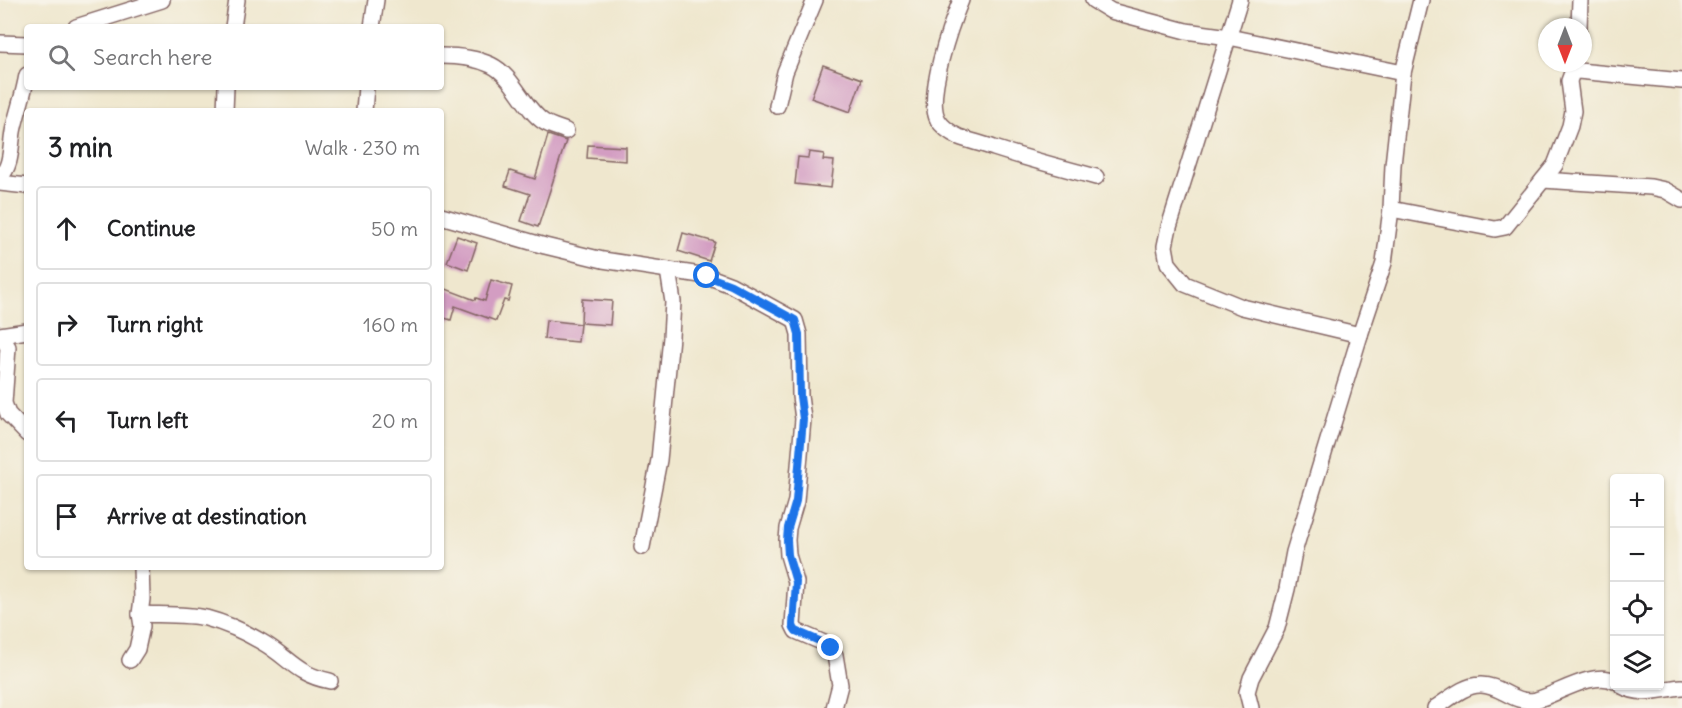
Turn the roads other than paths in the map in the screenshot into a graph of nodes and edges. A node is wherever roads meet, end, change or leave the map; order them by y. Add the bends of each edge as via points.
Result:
1 (162, 0) edge
2 (237, 0) edge
3 (376, 0) edge
4 (815, 0) edge
5 (961, 0) edge
6 (1094, 0) edge
7 (1240, 0) edge
8 (1422, 0) edge
9 (1580, 0) edge
10 (1579, 18) edge
11 (86, 24) edge
12 (233, 24) edge
13 (372, 24) edge
14 (1229, 36) junction
15 (0, 43) edge
16 (24, 44) edge
17 (444, 56) edge
18 (1592, 69) edge
19 (1573, 72) edge
20 (1403, 73) junction
21 (1682, 81) edge
22 (24, 87) edge
23 (226, 90) edge
24 (366, 90) edge
25 (777, 106) dead end
26 (225, 108) edge
27 (363, 108) edge
28 (566, 131) dead end
29 (0, 177) edge
30 (1096, 177) dead end
31 (1543, 180) junction
32 (0, 183) edge
33 (24, 186) edge
34 (1682, 200) edge
35 (1391, 209) junction
36 (444, 217) edge
37 (668, 270) junction
38 (24, 332) edge
39 (1360, 335) junction
40 (0, 337) edge
41 (24, 432) edge
42 (642, 547) dead end
43 (141, 570) edge
44 (140, 614) junction
45 (130, 660) dead end
46 (1610, 679) edge
47 (330, 681) dead end
48 (1682, 687) edge
49 (1630, 690) edge
50 (1664, 690) edge
51 (1664, 690) edge
52 (834, 708) edge
53 (1251, 708) edge
54 (1435, 708) edge

1 - 11 street
2 - 12 street
3 - 13 street
4 - 25 street via 785,72
5 - 30 street via 943,52 934,103 937,118 945,129 958,137
6 - 14 street via 1111,11 1161,25
7 - 14 street
8 - 20 street
9 - 10 street
14 - 20 street
14 - 39 street via 1168,227 1168,263 1185,284 1242,308
15 - 16 street
17 - 28 street via 493,66 544,123
18 - 21 street
19 - 31 street via 1569,81 1573,111 1570,126 1555,165
20 - 35 street
22 - 29 street via 11,154
23 - 26 street
24 - 27 street
31 - 34 street via 1651,187
31 - 35 street via 1505,227 1495,229
32 - 33 street
35 - 39 street via 1384,263
36 - 37 street via 592,258
37 - 42 street via 673,302 671,338 659,460
37 - 52 street via 707,276 731,285 795,320 803,419 796,501 787,540 796,582 793,625 796,631 824,643 835,655 840,685
38 - 40 street
39 - 53 street via 1294,552 1277,628 1251,678 1247,692
40 - 41 street via 8,347 4,403 8,414
43 - 44 street
44 - 45 street via 140,637
44 - 47 street via 204,618 228,626 263,642 300,671
46 - 54 street via 1598,677 1521,701 1489,685 1478,684
48 - 50 street
49 - 51 street

